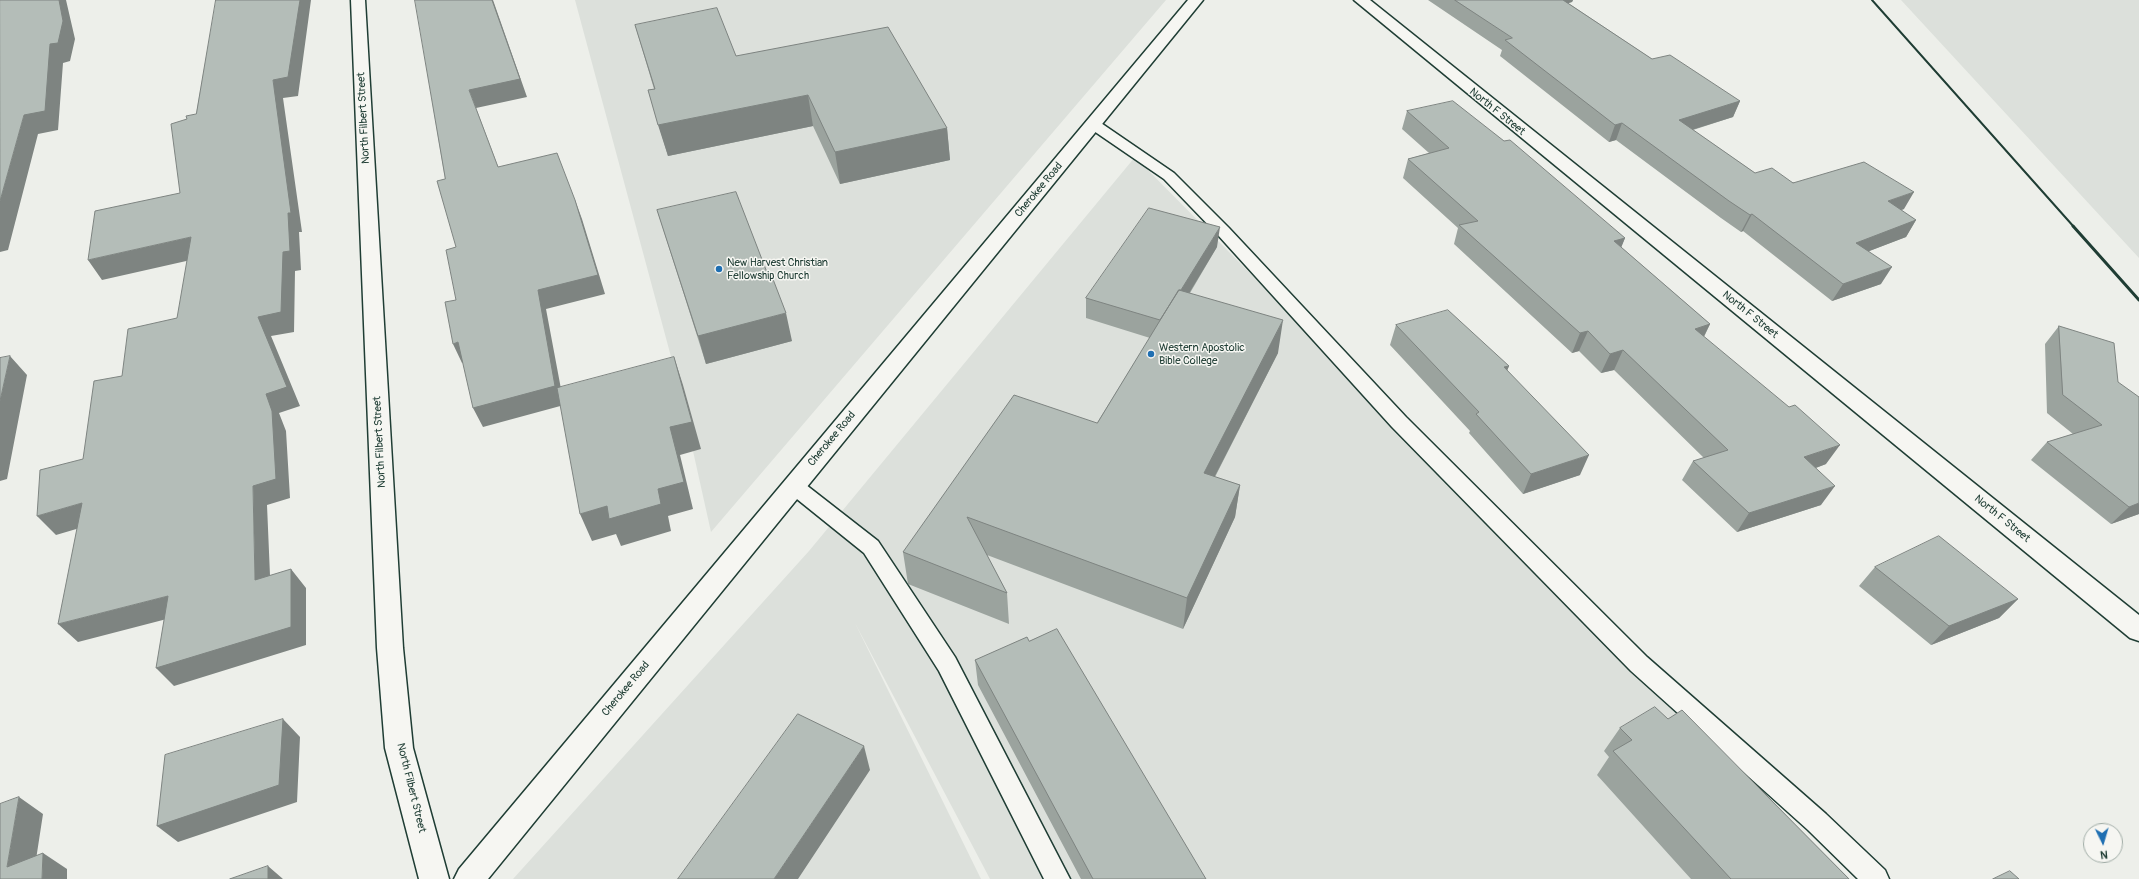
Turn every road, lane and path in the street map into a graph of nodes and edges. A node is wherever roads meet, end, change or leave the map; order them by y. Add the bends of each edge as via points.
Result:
1 (358, 0) edge
2 (1196, 0) edge
3 (1361, 0) edge
4 (1094, 124) junction
5 (794, 486) junction
6 (2139, 630) edge
7 (434, 879) edge
8 (469, 879) edge
9 (1056, 879) edge
10 (1876, 879) edge

1 - 7 street, North Filbert Street via 390,648 400,748
2 - 4 street, Cherokee Road
3 - 6 street, North F Street
4 - 5 street, Cherokee Road
4 - 10 lane via 1169,176 1399,422 1639,664 1817,822
5 - 8 street, Cherokee Road
5 - 9 lane via 871,547 947,664

